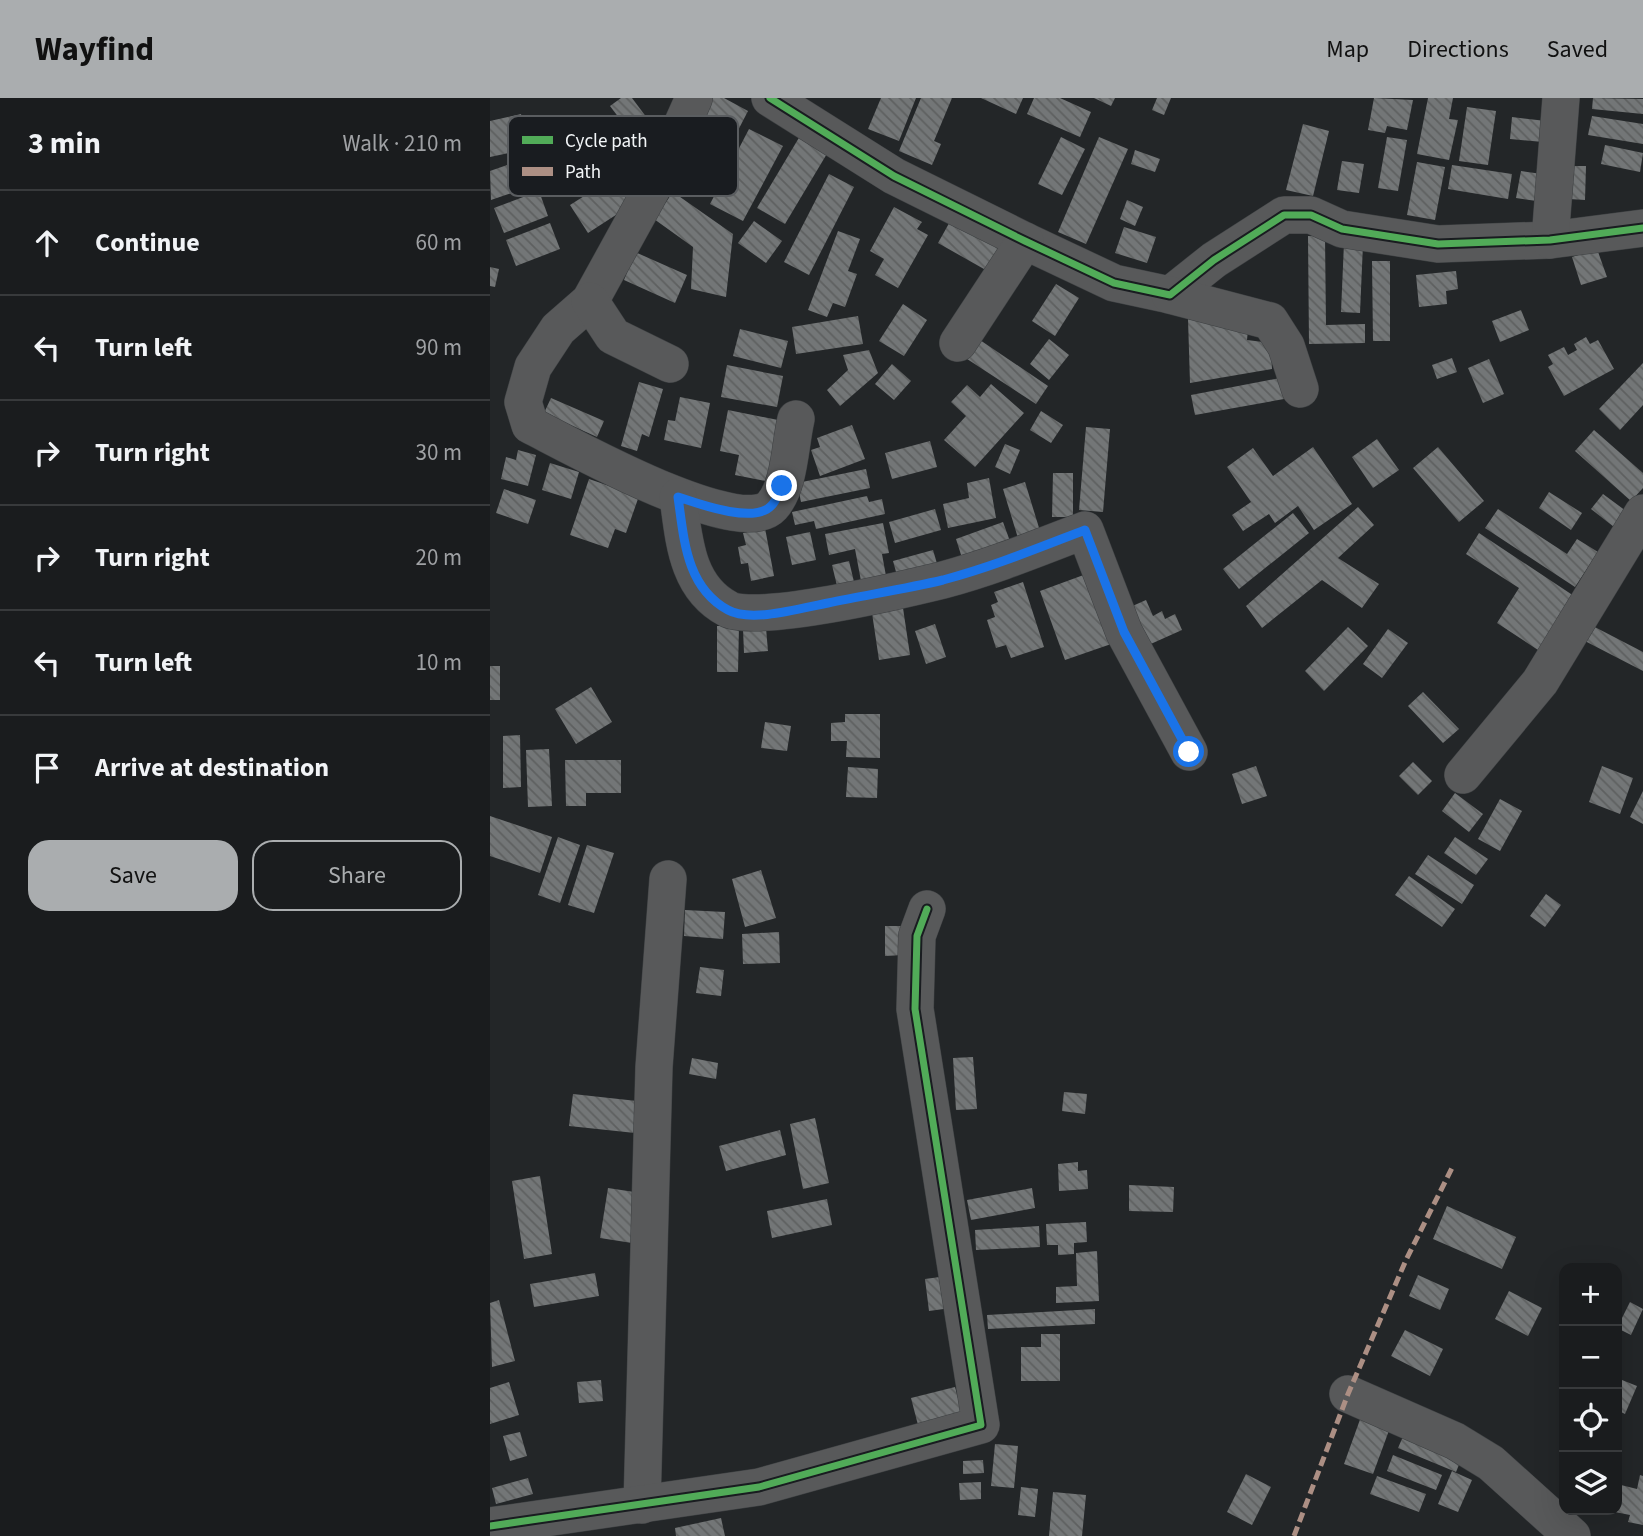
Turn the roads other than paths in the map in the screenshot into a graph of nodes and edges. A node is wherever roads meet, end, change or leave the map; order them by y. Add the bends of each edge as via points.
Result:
1 (694, 98) edge
2 (770, 98) edge
3 (1561, 98) edge
4 (686, 116) edge
5 (648, 196) edge
6 (1643, 228) edge
7 (1550, 240) junction
8 (1025, 241) junction
9 (1170, 295) junction
10 (590, 301) junction
11 (958, 343) dead end
12 (670, 364) dead end
13 (1300, 389) dead end
14 (796, 419) dead end
15 (678, 497) junction
16 (1643, 513) edge
17 (1189, 752) dead end
18 (1463, 775) dead end
19 (668, 878) dead end
20 (927, 909) dead end
21 (1348, 1394) dead end
22 (642, 1505) junction
23 (490, 1526) edge
24 (1572, 1536) edge

1 - 4 street
2 - 8 street via 894,176
3 - 7 street
5 - 10 street
6 - 7 street
7 - 9 street via 1438,244 1342,229 1311,215 1284,215
8 - 9 street via 1114,283
8 - 11 street
9 - 13 street via 1270,321 1286,346
10 - 12 street via 613,337
10 - 15 street via 558,329 533,367 523,402 530,425
14 - 15 street via 782,486 771,506 756,515
15 - 17 street via 685,547 698,585 727,610 745,615 788,611 944,579 1085,530 1124,632
16 - 18 street via 1540,682
19 - 22 street via 654,1067
20 - 22 street via 917,936 915,1009 981,1425 759,1487
21 - 24 street via 1455,1441 1491,1463
22 - 23 street

